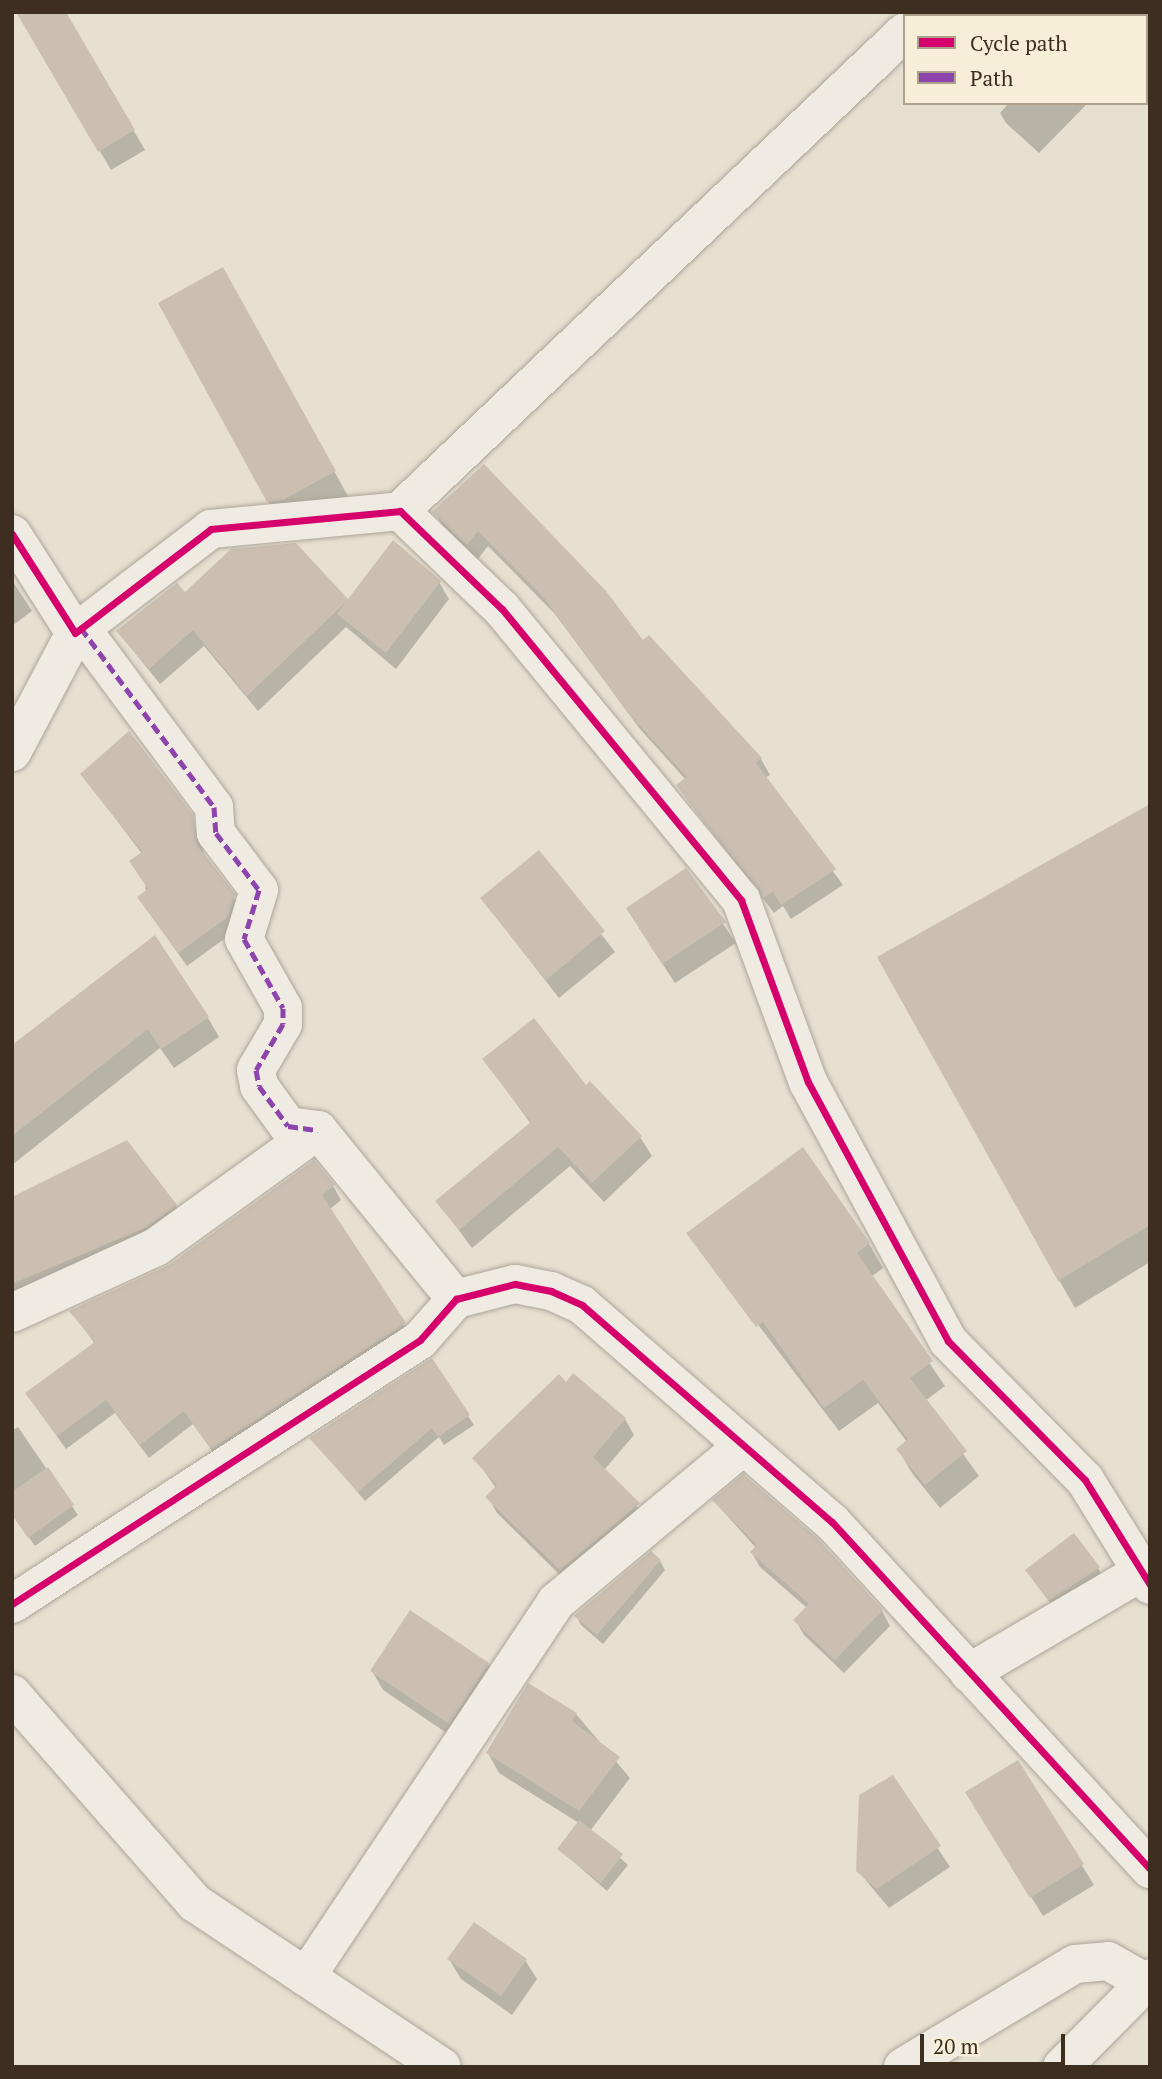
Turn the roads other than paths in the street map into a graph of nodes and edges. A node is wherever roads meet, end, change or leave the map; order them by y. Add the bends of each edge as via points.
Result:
1 (903, 34) edge
2 (400, 511) junction
3 (12, 534) edge
4 (78, 631) junction
5 (12, 752) edge
6 (318, 1130) junction
7 (456, 1299) junction
8 (12, 1313) edge
9 (743, 1446) junction
10 (1146, 1579) edge
11 (12, 1604) edge
12 (969, 1673) junction
13 (12, 1694) edge
14 (1150, 1869) edge
15 (306, 1977) junction
16 (1147, 1980) edge
17 (442, 2067) edge
18 (903, 2067) edge
19 (1062, 2067) edge

1 - 2 street
2 - 4 street via 211,528
2 - 10 street via 502,609 741,900 808,1082 948,1341 1084,1480
3 - 4 street
4 - 5 street
4 - 6 street via 214,807 216,833 260,890 244,939 283,1008 283,1024 256,1070 259,1086 288,1126
6 - 7 street
6 - 8 street via 156,1247
7 - 9 street via 515,1284 582,1305
7 - 11 street via 420,1340
9 - 12 street via 832,1522
9 - 15 street via 556,1602
10 - 12 street
12 - 14 street
13 - 15 street via 195,1903
15 - 17 street
16 - 18 street via 1108,1961 1074,1964
16 - 19 street

